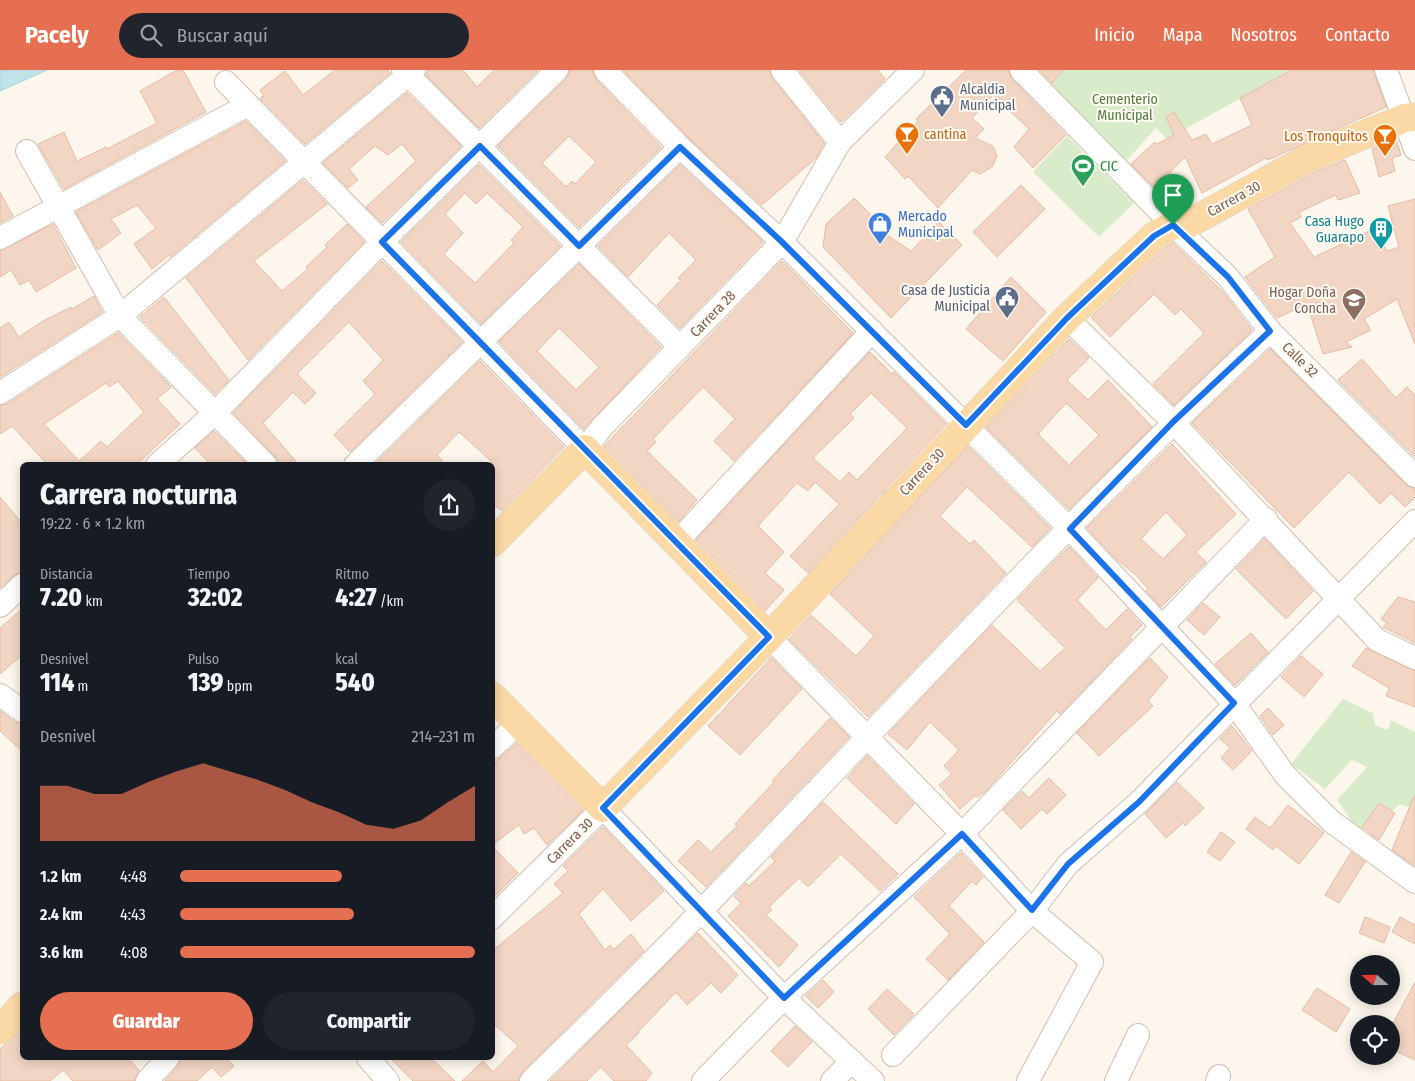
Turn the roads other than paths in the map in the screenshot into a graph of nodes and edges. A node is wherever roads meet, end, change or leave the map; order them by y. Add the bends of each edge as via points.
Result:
1 (557, 70) edge
2 (605, 70) edge
3 (782, 70) edge
4 (1021, 70) edge
5 (1386, 70) edge
6 (408, 71) edge
7 (901, 74) edge
8 (226, 82) dead end
9 (248, 105) junction
10 (1410, 118) edge
11 (840, 142) junction
12 (480, 146) junction
13 (680, 147) junction
14 (1415, 149) edge
15 (27, 151) dead end
16 (304, 162) junction
17 (58, 206) junction
18 (1173, 225) junction
19 (0, 238) edge
20 (382, 242) junction
21 (782, 242) junction
22 (579, 246) junction
23 (120, 316) junction
24 (1067, 318) junction
25 (872, 331) junction
26 (1270, 331) junction
27 (480, 343) junction
28 (680, 347) junction
29 (0, 393) edge
30 (215, 413) junction
31 (1173, 422) junction
32 (966, 425) junction
33 (585, 449) junction
34 (160, 462) edge
35 (263, 462) edge
36 (358, 462) edge
37 (1415, 476) edge
38 (1266, 519) junction
39 (1415, 521) edge
40 (1070, 529) junction
41 (495, 540) edge
42 (676, 543) junction
43 (20, 588) edge
44 (1339, 600) junction
45 (0, 606) edge
46 (1162, 624) junction
47 (769, 637) junction
48 (1415, 658) edge
49 (0, 694) edge
50 (495, 699) edge
51 (1234, 703) junction
52 (20, 709) edge
53 (519, 723) junction
54 (867, 737) junction
55 (495, 745) edge
56 (603, 808) junction
57 (962, 834) junction
58 (1415, 882) edge
59 (703, 910) junction
60 (1032, 910) junction
61 (495, 915) edge
62 (784, 998) junction
63 (20, 1008) edge
64 (0, 1030) edge
65 (1138, 1035) dead end
66 (893, 1055) dead end
67 (166, 1060) edge
68 (370, 1060) edge
69 (852, 1060) junction
70 (147, 1081) edge
71 (388, 1081) edge
72 (531, 1081) edge
73 (703, 1081) edge
74 (832, 1081) edge
75 (873, 1081) edge
76 (1028, 1081) edge
77 (1116, 1081) edge

1 - 12 street
2 - 13 street
3 - 11 street
4 - 18 street, Calle 32
5 - 10 street
6 - 12 street
6 - 16 street
7 - 11 street, Carrera 28
8 - 9 street
9 - 16 street
9 - 17 street
10 - 14 street
10 - 18 main road, Carrera 30 via 1310,157 1188,224
11 - 21 street, Carrera 28
12 - 20 street
12 - 22 street
13 - 21 street
13 - 22 street
15 - 17 street
16 - 20 street
16 - 23 street
17 - 19 street
17 - 23 street
18 - 24 main road, Carrera 30 via 1154,236
18 - 26 street, Calle 32 via 1228,277
20 - 27 street
20 - 30 street
21 - 25 street
21 - 28 street, Carrera 28
22 - 27 street
22 - 28 street
23 - 29 street
23 - 30 street
24 - 31 street
24 - 32 main road, Carrera 30
25 - 32 street
25 - 42 street
26 - 31 street
26 - 37 street, Calle 32
27 - 33 street
27 - 36 street
28 - 33 street, Carrera 28
30 - 34 street
30 - 35 street
31 - 38 street
31 - 40 street
32 - 40 street
32 - 47 main road, Carrera 30
33 - 41 main road, Carrera 28
33 - 42 main road
38 - 44 street
38 - 46 street
39 - 44 street
40 - 46 street
40 - 54 street
42 - 47 main road
43 - 45 street
44 - 48 street via 1377,640
44 - 51 street
46 - 51 street
46 - 57 street
47 - 54 street
47 - 56 main road, Carrera 30
49 - 52 street
50 - 53 main road
51 - 58 street via 1286,775 1326,815
51 - 60 street via 1139,802 1068,864
53 - 55 street
53 - 56 main road
54 - 57 street
54 - 59 street
56 - 59 street
56 - 61 street, Carrera 30
57 - 60 street
57 - 62 street
59 - 62 street
59 - 72 street
60 - 66 street
60 - 76 street via 1092,962
62 - 69 street
62 - 73 street
63 - 64 main road
65 - 77 street
67 - 70 street
68 - 71 street
69 - 74 street
69 - 75 street

